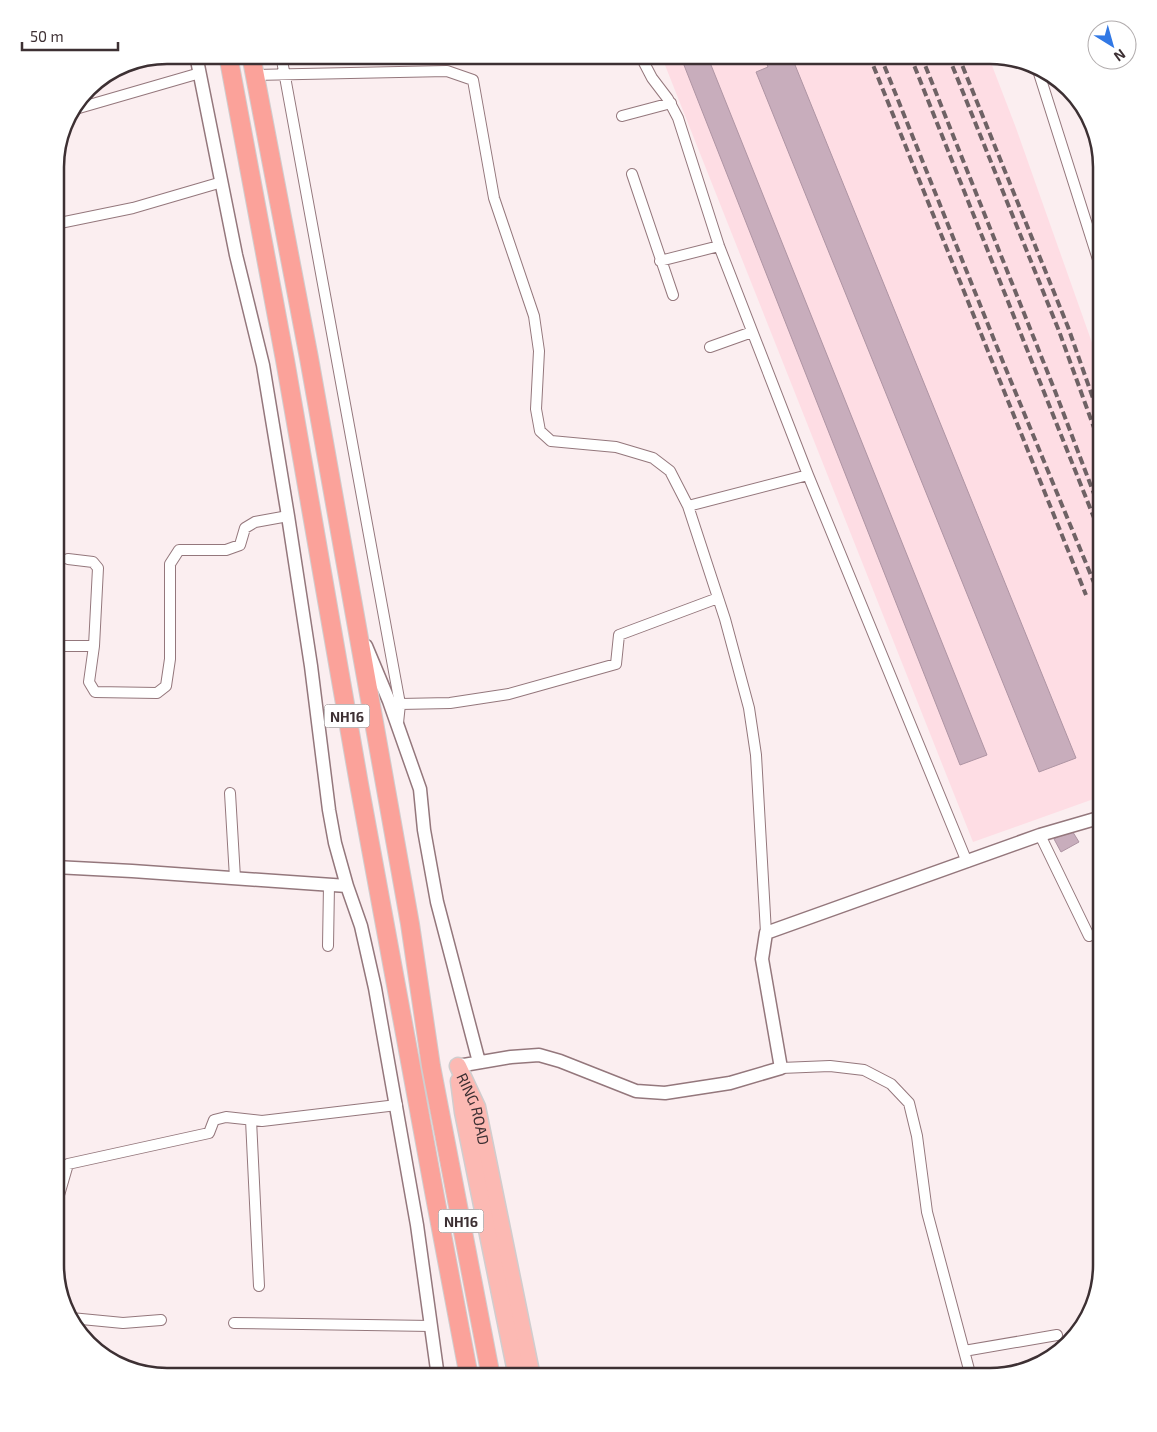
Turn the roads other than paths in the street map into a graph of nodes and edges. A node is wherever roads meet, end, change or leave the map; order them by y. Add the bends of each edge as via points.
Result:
1 (198, 64) edge
2 (230, 64) edge
3 (252, 64) edge
4 (282, 64) edge
5 (645, 64) edge
6 (200, 73) junction
7 (284, 74) junction
8 (254, 75) junction
9 (1039, 77) edge
10 (671, 103) junction
11 (83, 107) edge
12 (622, 116) dead end
13 (632, 174) dead end
14 (222, 182) junction
15 (64, 222) edge
16 (1093, 244) edge
17 (719, 246) junction
18 (660, 261) junction
19 (673, 296) dead end
20 (752, 332) junction
21 (710, 347) dead end
22 (808, 475) junction
23 (688, 506) junction
24 (288, 516) junction
25 (68, 559) dead end
26 (718, 598) junction
27 (356, 623) junction
28 (64, 646) edge
29 (94, 646) junction
30 (400, 704) junction
31 (398, 726) junction
32 (230, 793) dead end
33 (1093, 820) edge
34 (1040, 836) junction
35 (967, 862) junction
36 (64, 868) edge
37 (235, 878) junction
38 (329, 884) junction
39 (347, 886) junction
40 (766, 933) junction
41 (1089, 936) dead end
42 (328, 946) dead end
43 (479, 1062) junction
44 (431, 1066) junction
45 (458, 1066) junction
46 (781, 1068) junction
47 (397, 1105) junction
48 (251, 1120) junction
49 (64, 1178) edge
50 (260, 1286) dead end
51 (79, 1319) edge
52 (161, 1320) dead end
53 (234, 1323) dead end
54 (431, 1326) junction
55 (1057, 1335) dead end
56 (964, 1351) junction
57 (437, 1368) edge
58 (468, 1368) edge
59 (489, 1368) edge
60 (515, 1368) edge
61 (530, 1368) edge
62 (969, 1368) edge

1 - 6 street
2 - 58 highway, NH16 via 434,1197
3 - 8 highway, NH16
4 - 7 street
5 - 10 street
6 - 11 street
6 - 14 street
7 - 8 street
7 - 23 street via 447,71 473,80 494,198 534,316 539,351 536,409 540,431 550,441 616,447 653,458 670,471
7 - 30 street
8 - 27 highway, NH16
9 - 16 street
10 - 12 street
10 - 17 street
13 - 18 street
14 - 15 street via 133,208
14 - 24 street via 262,365
17 - 18 street
17 - 20 street
18 - 19 street
20 - 21 street
20 - 22 street
22 - 23 street
22 - 35 street
23 - 26 street
24 - 29 street via 255,522 245,528 240,545 226,550 179,550 170,564 170,659 166,686 157,693 95,692 89,682
24 - 39 street via 329,810
25 - 29 street via 94,562 98,568
26 - 30 street via 619,635 616,664 509,694 450,703
26 - 40 street via 749,708 756,755
27 - 31 street
27 - 44 highway, NH16 via 410,924
28 - 29 street
30 - 31 street
31 - 43 street via 420,789 437,902
32 - 37 street
33 - 34 street
34 - 35 street
34 - 41 street
35 - 40 street
36 - 37 street
37 - 38 street
38 - 39 street
38 - 42 street
39 - 47 street via 363,935
40 - 46 street via 762,959
43 - 45 street
43 - 46 street via 539,1055 636,1091 664,1093 730,1083
44 - 45 main road
44 - 59 highway, NH16
45 - 60 main road, RING ROAD via 463,1112
45 - 61 main road, RING ROAD via 477,1107
46 - 56 street via 830,1066 864,1070 891,1084 909,1103 917,1136 927,1212
47 - 48 street
47 - 54 street
48 - 49 street via 226,1117 214,1120 209,1133 68,1164
48 - 50 street
51 - 52 street via 123,1323
53 - 54 street
54 - 57 street
55 - 56 street
56 - 62 street

